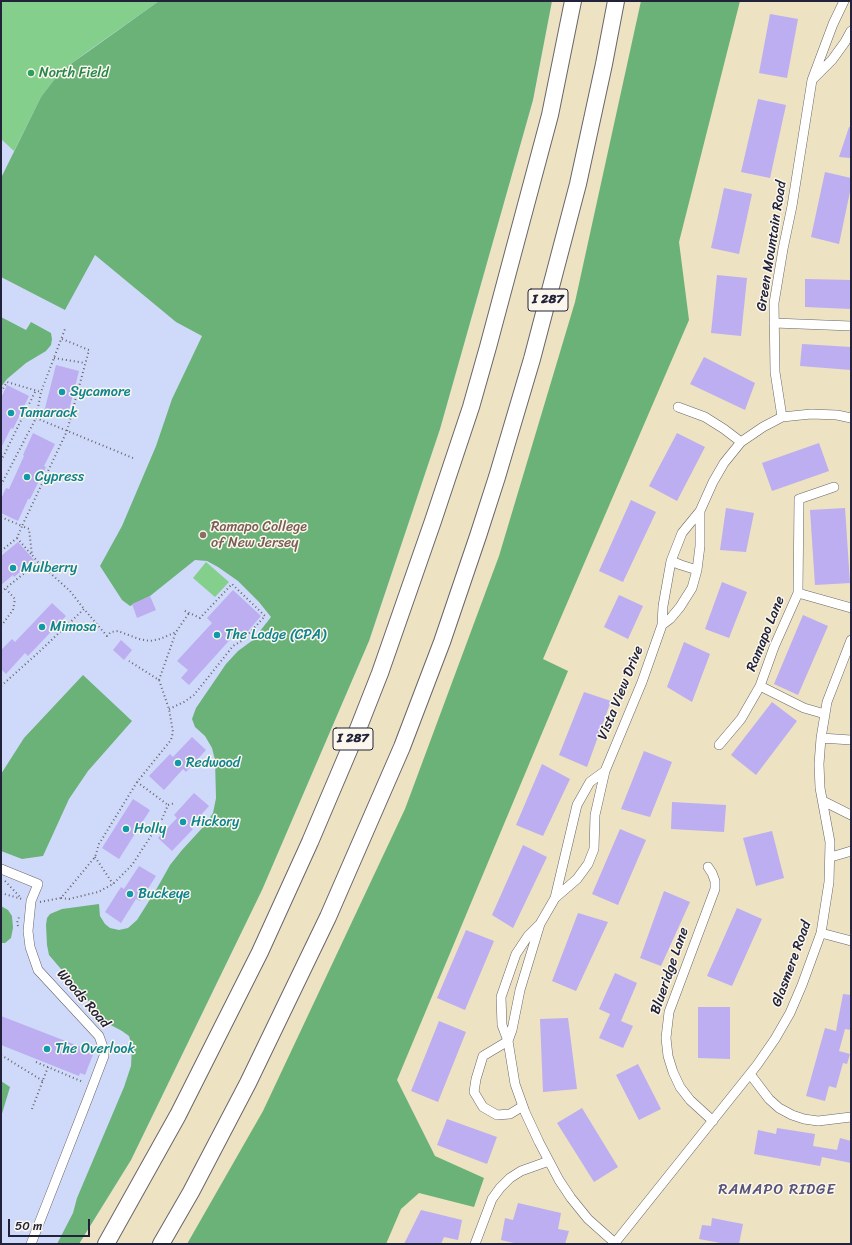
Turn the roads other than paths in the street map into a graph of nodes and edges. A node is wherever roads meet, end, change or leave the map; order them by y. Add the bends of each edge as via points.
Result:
1 (573, 1) edge
2 (616, 1) edge
3 (844, 1) edge
4 (851, 31) edge
5 (812, 80) junction
6 (774, 323) junction
7 (851, 326) edge
8 (678, 407) dead end
9 (782, 417) junction
10 (851, 418) edge
11 (741, 442) junction
12 (834, 487) dead end
13 (700, 511) junction
14 (671, 560) junction
15 (697, 570) junction
16 (798, 593) junction
17 (851, 608) edge
18 (662, 624) junction
19 (851, 640) edge
20 (760, 686) junction
21 (825, 714) junction
22 (821, 738) junction
23 (851, 740) edge
24 (719, 745) dead end
25 (605, 771) junction
26 (822, 801) junction
27 (851, 815) edge
28 (851, 851) edge
29 (830, 857) junction
30 (708, 867) dead end
31 (1, 869) edge
32 (555, 898) junction
33 (540, 924) junction
34 (821, 933) junction
35 (851, 941) edge
36 (508, 1041) junction
37 (750, 1074) junction
38 (522, 1106) junction
39 (850, 1114) edge
40 (713, 1121) junction
41 (549, 1161) junction
42 (30, 1244) edge
43 (106, 1244) edge
44 (161, 1244) edge
45 (475, 1244) edge
46 (614, 1244) edge

1 - 43 highway, I 287 via 550,115 471,407 434,521 380,672 310,842 243,986 178,1115
2 - 44 highway, I 287 via 578,184 532,359 483,522 442,642 402,746 328,917 248,1083
3 - 5 street, Green Mountain Road
4 - 5 street via 832,60
5 - 6 street, Green Mountain Road via 774,303
6 - 7 street
6 - 9 street, Green Mountain Road via 775,372
8 - 11 street via 705,417
9 - 10 street, Vista View Drive via 811,414
9 - 11 street, Vista View Drive
11 - 13 street, Vista View Drive via 724,463
12 - 16 street, Ramapo Lane via 799,499
13 - 14 street, Vista View Drive via 682,533
13 - 15 street, Vista View Drive
14 - 15 street
14 - 18 street, Vista View Drive
15 - 18 street, Vista View Drive via 692,588 680,607
16 - 17 street, Ramapo Lane
16 - 20 street, Ramapo Lane
18 - 25 street, Vista View Drive via 642,682
19 - 21 street, Glasmere Road via 827,702
20 - 21 street, Ramapo Lane via 804,708
20 - 24 street, Ramapo Lane via 741,719
21 - 22 street, Glasmere Road
22 - 23 street
22 - 26 street, Glasmere Road via 819,764
25 - 32 street, Vista View Drive via 590,782 577,805
25 - 32 street, Vista View Drive via 595,815 594,849 588,864 577,879
26 - 27 street
26 - 29 street, Glasmere Road via 830,842
28 - 29 street
29 - 34 street, Glasmere Road
30 - 40 street, Blueridge Lane via 715,881 715,889 669,1012 666,1038 668,1056 680,1087
31 - 42 street, Woods Road via 38,884 31,901 28,931 30,947 38,970 100,1036 104,1050 88,1098
32 - 33 street, Vista View Drive
33 - 36 street, Vista View Drive
33 - 36 street, Vista View Drive via 516,954 501,997 502,1025
34 - 35 street
34 - 37 street, Glasmere Road via 790,1013
36 - 38 street, Vista View Drive via 515,1084
36 - 38 street via 483,1056 474,1092 483,1107 497,1115 510,1114
37 - 39 street via 768,1098 792,1115 818,1121
37 - 40 street, Glasmere Road
38 - 41 street, Vista View Drive
40 - 46 street, Glasmere Road
41 - 45 street via 510,1178 500,1188 492,1199
41 - 46 street, Vista View Drive via 571,1198

